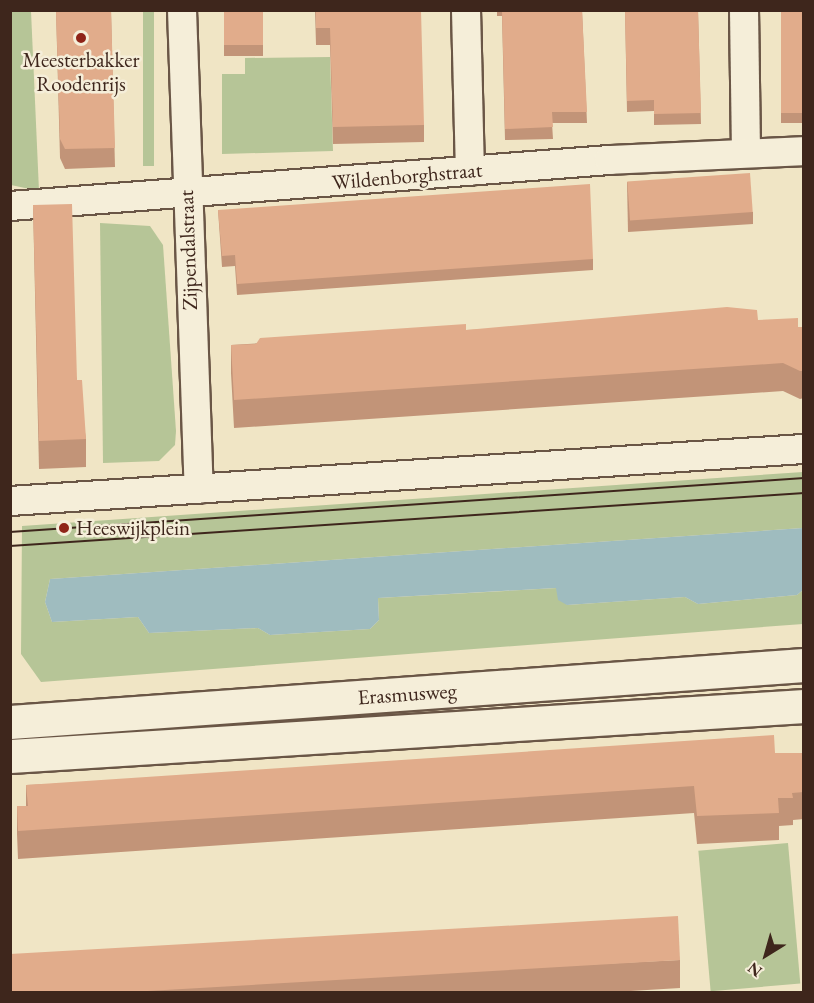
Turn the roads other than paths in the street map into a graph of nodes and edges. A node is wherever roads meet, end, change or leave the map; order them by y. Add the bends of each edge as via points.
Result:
1 (182, 10) edge
2 (466, 10) edge
3 (744, 10) edge
4 (804, 151) edge
5 (746, 152) junction
6 (470, 171) junction
7 (185, 195) junction
8 (10, 207) edge
9 (804, 448) edge
10 (199, 489) junction
11 (10, 501) edge
12 (804, 665) edge
13 (804, 706) edge
14 (10, 722) edge
15 (10, 756) edge

1 - 7 street, Zijpendalstraat
2 - 6 street
3 - 5 street
4 - 5 street, Wildenborghstraat
5 - 6 street, Wildenborghstraat
6 - 7 street, Wildenborghstraat
7 - 8 street, Wildenborghstraat
7 - 10 street, Zijpendalstraat
9 - 10 street
10 - 11 street
12 - 14 main road, Erasmusweg
13 - 15 main road, Erasmusweg

